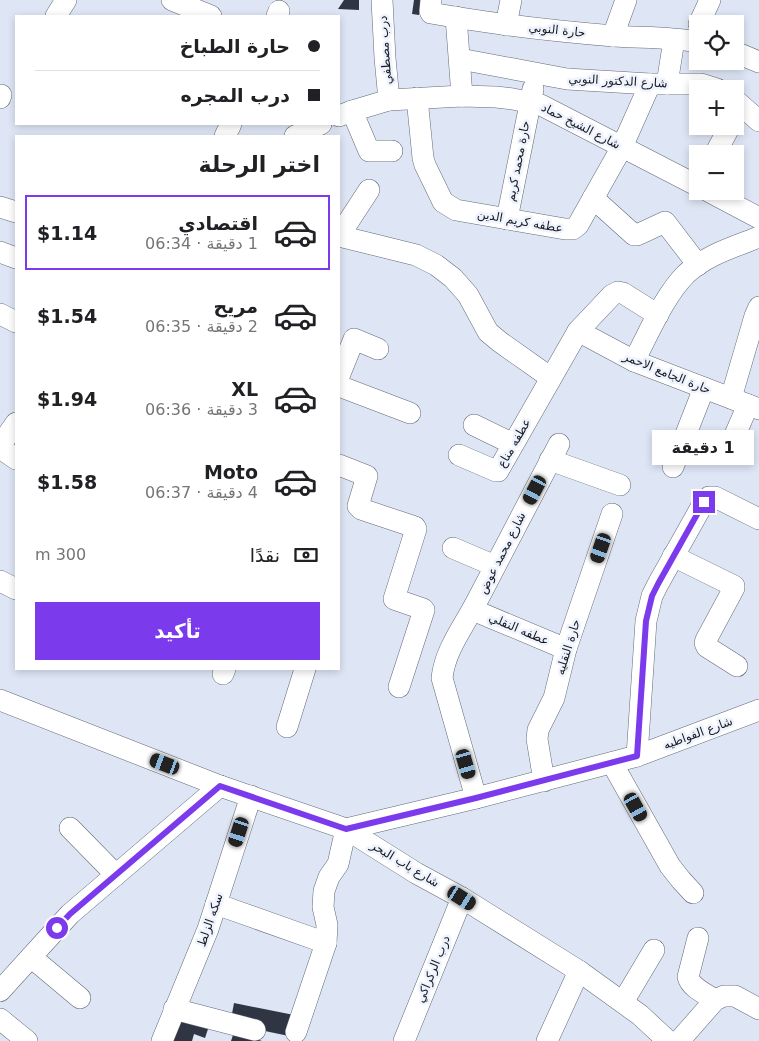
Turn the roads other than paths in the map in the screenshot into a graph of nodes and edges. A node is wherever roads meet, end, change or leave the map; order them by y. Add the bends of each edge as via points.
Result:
1 (66, 0) edge
2 (172, 0) edge
3 (382, 0) edge
4 (431, 0) edge
5 (511, 0) edge
6 (626, 0) edge
7 (710, 0) edge
8 (57, 15) edge
9 (164, 15) edge
10 (209, 15) edge
11 (702, 15) edge
12 (456, 17) junction
13 (506, 25) junction
14 (689, 35) edge
15 (613, 36) junction
16 (689, 39) edge
17 (744, 56) edge
18 (460, 59) junction
19 (759, 62) edge
20 (536, 74) junction
21 (659, 84) junction
22 (689, 84) edge
23 (462, 96) junction
24 (417, 98) junction
25 (389, 100) junction
26 (530, 102) junction
27 (744, 112) edge
28 (345, 114) edge
29 (759, 121) edge
30 (319, 125) edge
31 (298, 135) edge
32 (622, 147) junction
33 (392, 151) dead end
34 (689, 181) edge
35 (369, 190) dead end
36 (593, 198) junction
37 (725, 200) edge
38 (0, 207) edge
39 (15, 212) edge
40 (759, 218) edge
41 (507, 219) junction
42 (340, 234) edge
43 (340, 236) edge
44 (759, 237) edge
45 (0, 252) edge
46 (15, 258) edge
47 (698, 265) junction
48 (759, 307) edge
49 (0, 314) edge
50 (658, 315) junction
51 (15, 322) edge
52 (578, 331) junction
53 (378, 349) dead end
54 (634, 360) junction
55 (340, 374) edge
56 (551, 378) junction
57 (340, 386) edge
58 (704, 388) junction
59 (746, 404) edge
60 (410, 413) dead end
61 (15, 424) edge
62 (474, 425) dead end
63 (513, 444) junction
64 (0, 447) edge
65 (728, 451) dead end
66 (459, 455) dead end
67 (15, 458) edge
68 (340, 465) edge
69 (673, 467) dead end
70 (620, 485) dead end
71 (612, 514) dead end
72 (759, 519) edge
73 (453, 548) dead end
74 (674, 556) junction
75 (495, 566) junction
76 (0, 581) edge
77 (15, 588) edge
78 (472, 610) junction
79 (566, 649) junction
80 (736, 666) dead end
81 (305, 670) edge
82 (399, 687) dead end
83 (0, 700) edge
84 (759, 710) edge
85 (287, 727) dead end
86 (637, 756) junction
87 (612, 763) junction
88 (544, 780) junction
89 (220, 786) junction
90 (250, 796) junction
91 (476, 798) junction
92 (70, 828) dead end
93 (346, 829) junction
94 (116, 874) junction
95 (693, 894) dead end
96 (462, 898) junction
97 (216, 904) junction
98 (698, 938) dead end
99 (326, 943) junction
100 (654, 950) dead end
101 (31, 957) junction
102 (579, 971) junction
103 (0, 991) edge
104 (80, 998) dead end
105 (715, 1000) junction
106 (623, 1002) junction
107 (174, 1009) junction
108 (759, 1009) edge
109 (0, 1020) edge
110 (255, 1030) dead end
111 (296, 1032) dead end
112 (27, 1041) edge
113 (162, 1041) edge
114 (404, 1041) edge
115 (547, 1041) edge
116 (668, 1041) edge
117 (679, 1041) edge

1 - 8 street
2 - 9 street
2 - 10 street
3 - 25 street, درب مصطفي
4 - 12 street, حارة النوبي via 431,13
5 - 13 street
6 - 15 street
7 - 11 street, عطفه كريم الدين
12 - 13 street, حارة النوبي
12 - 18 street
13 - 15 street, حارة النوبي
14 - 15 street, حارة النوبي
16 - 21 street, عطفه كريم الدين
17 - 19 street
18 - 20 street, شارع الدكتور النوبي
18 - 23 street
20 - 21 street, شارع الدكتور النوبي via 567,80
20 - 26 street, حارة محمد كريم
21 - 22 street, شارع الدكتور النوبي
21 - 32 street, عطفه كريم الدين
23 - 24 street, شارع الشيخ حماد
23 - 26 street, شارع الشيخ حماد
24 - 25 street, شارع الشيخ حماد
24 - 41 street, عطفه كريم الدين via 423,158 443,202 456,210
25 - 28 street, شارع الشيخ حماد
26 - 32 street, شارع الشيخ حماد
26 - 41 street, حارة محمد كريم
27 - 29 street
28 - 33 street via 369,151
30 - 31 street
32 - 34 street, شارع الشيخ حماد
32 - 36 street, عطفه كريم الدين
35 - 42 street
36 - 41 street, عطفه كريم الدين via 573,229
36 - 47 street via 634,235 665,222
37 - 40 street
38 - 39 street
43 - 56 street via 416,255 436,265 454,278 468,295 488,332
44 - 47 street
45 - 46 street
47 - 50 street via 674,288
48 - 59 street via 755,316
49 - 51 street
50 - 52 street, عطفه مناع via 618,292
50 - 54 street
52 - 54 street, حارة الجامع الاحمر
52 - 56 street, عطفه مناع
53 - 55 street via 354,340
54 - 58 street, حارة الجامع الاحمر
56 - 63 street, عطفه مناع
57 - 60 street
58 - 59 street, حارة الجامع الاحمر
58 - 69 street
59 - 65 street
61 - 64 street
62 - 63 street
63 - 66 street, عطفه مناع via 498,471
64 - 67 street
68 - 82 street via 367,476 358,506 361,509 416,529 394,599 424,612
70 - 75 street, شارع محمد عوض via 554,452
71 - 79 street, حارة النقليه
72 - 74 street via 710,497 704,502
73 - 75 street
74 - 80 street via 734,586 705,643
74 - 86 street via 652,596 646,621
75 - 78 street, شارع محمد عوض
76 - 77 street
78 - 79 street, عطفه النقلي
78 - 91 street, شارع محمد عوض via 447,656 442,678
79 - 88 street, حارة النقليه via 554,698 538,730
81 - 85 street
83 - 89 street, شارع باب البحر
84 - 86 street, شارع الفواطيه
86 - 87 street, شارع الفواطيه
87 - 88 street, شارع الفواطيه
87 - 95 street via 670,866
88 - 91 street, شارع الفواطيه
89 - 90 street, شارع باب البحر
89 - 94 street
90 - 93 street, شارع باب البحر
90 - 97 street, سكه الزلط
91 - 93 street, شارع الفواطيه
92 - 94 street
93 - 96 street, شارع باب البحر
93 - 99 street via 338,864 324,892
94 - 101 street via 70,914
96 - 102 street, شارع باب البحر
96 - 114 street, درب الركراكي
97 - 99 street
97 - 107 street, سكه الزلط
98 - 105 street via 689,981
99 - 111 street
100 - 106 street
101 - 103 street
101 - 104 street
102 - 106 street, شارع باب البحر
102 - 115 street
105 - 108 street via 735,996
105 - 117 street
106 - 116 street, شارع باب البحر
107 - 110 street
107 - 113 street, سكه الزلط
109 - 112 street

